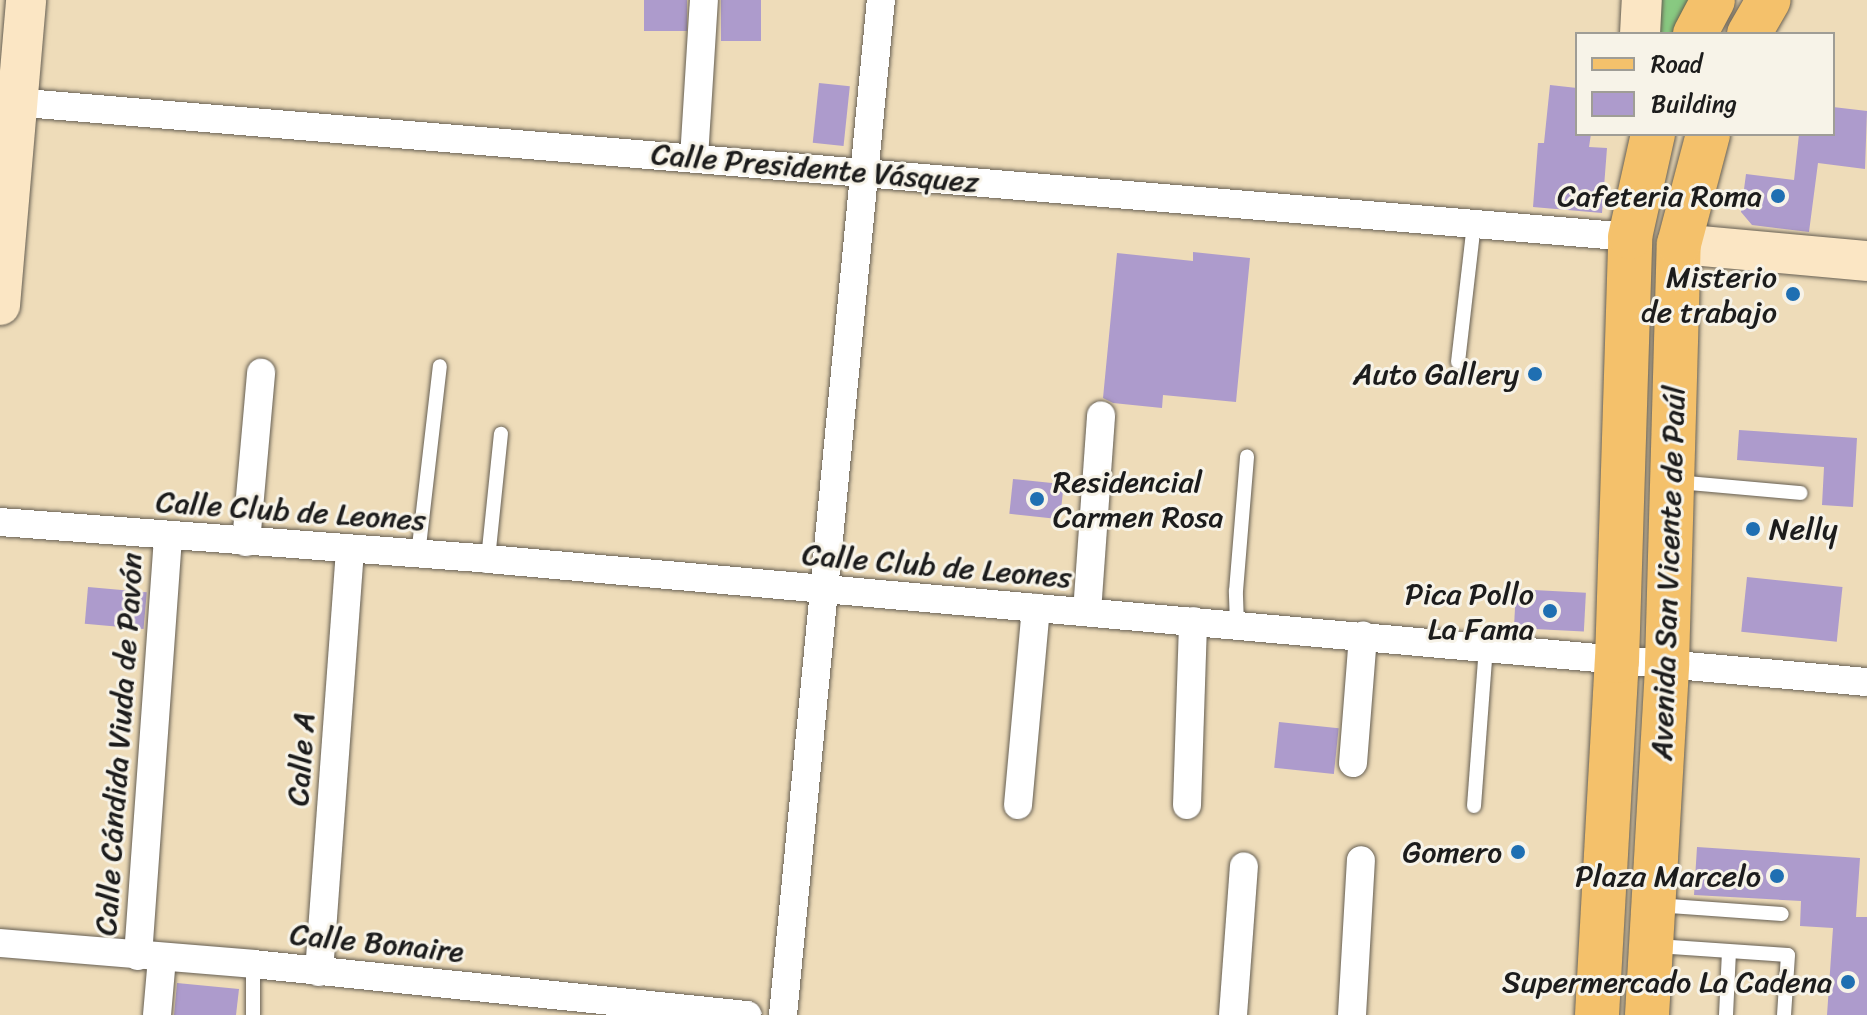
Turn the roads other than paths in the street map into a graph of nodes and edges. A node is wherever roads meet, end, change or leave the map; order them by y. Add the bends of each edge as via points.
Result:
1 (26, 0) edge
2 (704, 0) edge
3 (881, 0) edge
4 (1642, 0) edge
5 (1713, 0) edge
6 (1769, 0) edge
7 (1640, 32) edge
8 (1696, 32) edge
9 (1750, 32) edge
10 (8, 101) edge
11 (1635, 136) edge
12 (1653, 136) edge
13 (1707, 136) edge
14 (694, 158) junction
15 (866, 172) junction
16 (1474, 223) junction
17 (1630, 237) junction
18 (1679, 244) junction
19 (1867, 261) edge
20 (0, 305) edge
21 (1458, 362) dead end
22 (440, 366) dead end
23 (261, 373) dead end
24 (1101, 415) dead end
25 (501, 434) dead end
26 (1247, 456) dead end
27 (1672, 481) junction
28 (1801, 493) dead end
29 (0, 522) edge
30 (168, 536) junction
31 (246, 542) junction
32 (350, 551) junction
33 (418, 555) junction
34 (488, 559) junction
35 (821, 591) junction
36 (1036, 608) junction
37 (1087, 612) junction
38 (1193, 621) junction
39 (1237, 625) junction
40 (1363, 635) junction
41 (1486, 647) junction
42 (1617, 661) junction
43 (1667, 664) junction
44 (1867, 682) edge
45 (1353, 763) dead end
46 (1018, 805) dead end
47 (1187, 805) dead end
48 (1474, 806) dead end
49 (1361, 860) dead end
50 (1244, 866) dead end
51 (1782, 914) dead end
52 (1651, 925) junction
53 (0, 943) edge
54 (1729, 952) junction
55 (150, 957) junction
56 (253, 964) junction
57 (319, 972) junction
58 (157, 1015) edge
59 (253, 1015) edge
60 (747, 1015) edge
61 (783, 1015) edge
62 (1233, 1015) edge
63 (1352, 1015) edge
64 (1597, 1015) edge
65 (1647, 1015) edge
66 (1726, 1015) edge
67 (1784, 1015) edge

1 - 10 street
2 - 14 street
3 - 15 street
4 - 7 street
5 - 8 main road
6 - 9 main road
10 - 14 street, Calle Presidente Vásquez
10 - 20 street
11 - 17 street, Avenida San Vicente de Paúl
12 - 17 main road, Avenida San Vicente de Paúl
13 - 18 main road, Avenida San Vicente de Paúl
14 - 15 street, Calle Presidente Vásquez
15 - 16 street, Calle Presidente Vásquez
15 - 35 street
16 - 17 street, Calle Presidente Vásquez
16 - 21 lane
17 - 42 main road, Avenida San Vicente de Paúl
18 - 19 street
18 - 27 main road, Avenida San Vicente de Paúl
22 - 33 lane
23 - 31 street
24 - 37 street
25 - 34 lane
26 - 39 lane
27 - 28 lane
27 - 43 main road, Avenida San Vicente de Paúl
29 - 30 street, Calle Club de Leones
30 - 31 street, Calle Club de Leones
30 - 55 street, Calle Cándida Viuda de Pavón
31 - 32 street, Calle Club de Leones
32 - 33 street, Calle Club de Leones
32 - 57 street, Calle A
33 - 34 street, Calle Club de Leones
34 - 35 street, Calle Club de Leones
35 - 36 street, Calle Club de Leones
35 - 61 street
36 - 37 street, Calle Club de Leones
36 - 46 street
37 - 38 street, Calle Club de Leones
38 - 39 street, Calle Club de Leones
38 - 47 street
39 - 40 street, Calle Club de Leones
40 - 41 street, Calle Club de Leones
40 - 45 street
41 - 42 street, Calle Club de Leones
41 - 48 lane
42 - 43 street, Calle Club de Leones
42 - 64 main road, Avenida San Vicente de Paúl
43 - 44 street, Calle Club de Leones
43 - 52 main road, Avenida San Vicente de Paúl
49 - 63 street
50 - 62 street
51 - 52 lane
52 - 54 lane
52 - 65 main road, Avenida San Vicente de Paúl
53 - 55 street, Calle Bonaire
54 - 66 lane
54 - 67 lane via 1788,955
55 - 56 street, Calle Bonaire
55 - 58 street, Calle Cándida Viuda de Pavón
56 - 57 street, Calle Bonaire
56 - 59 lane
57 - 60 street, Calle Bonaire

